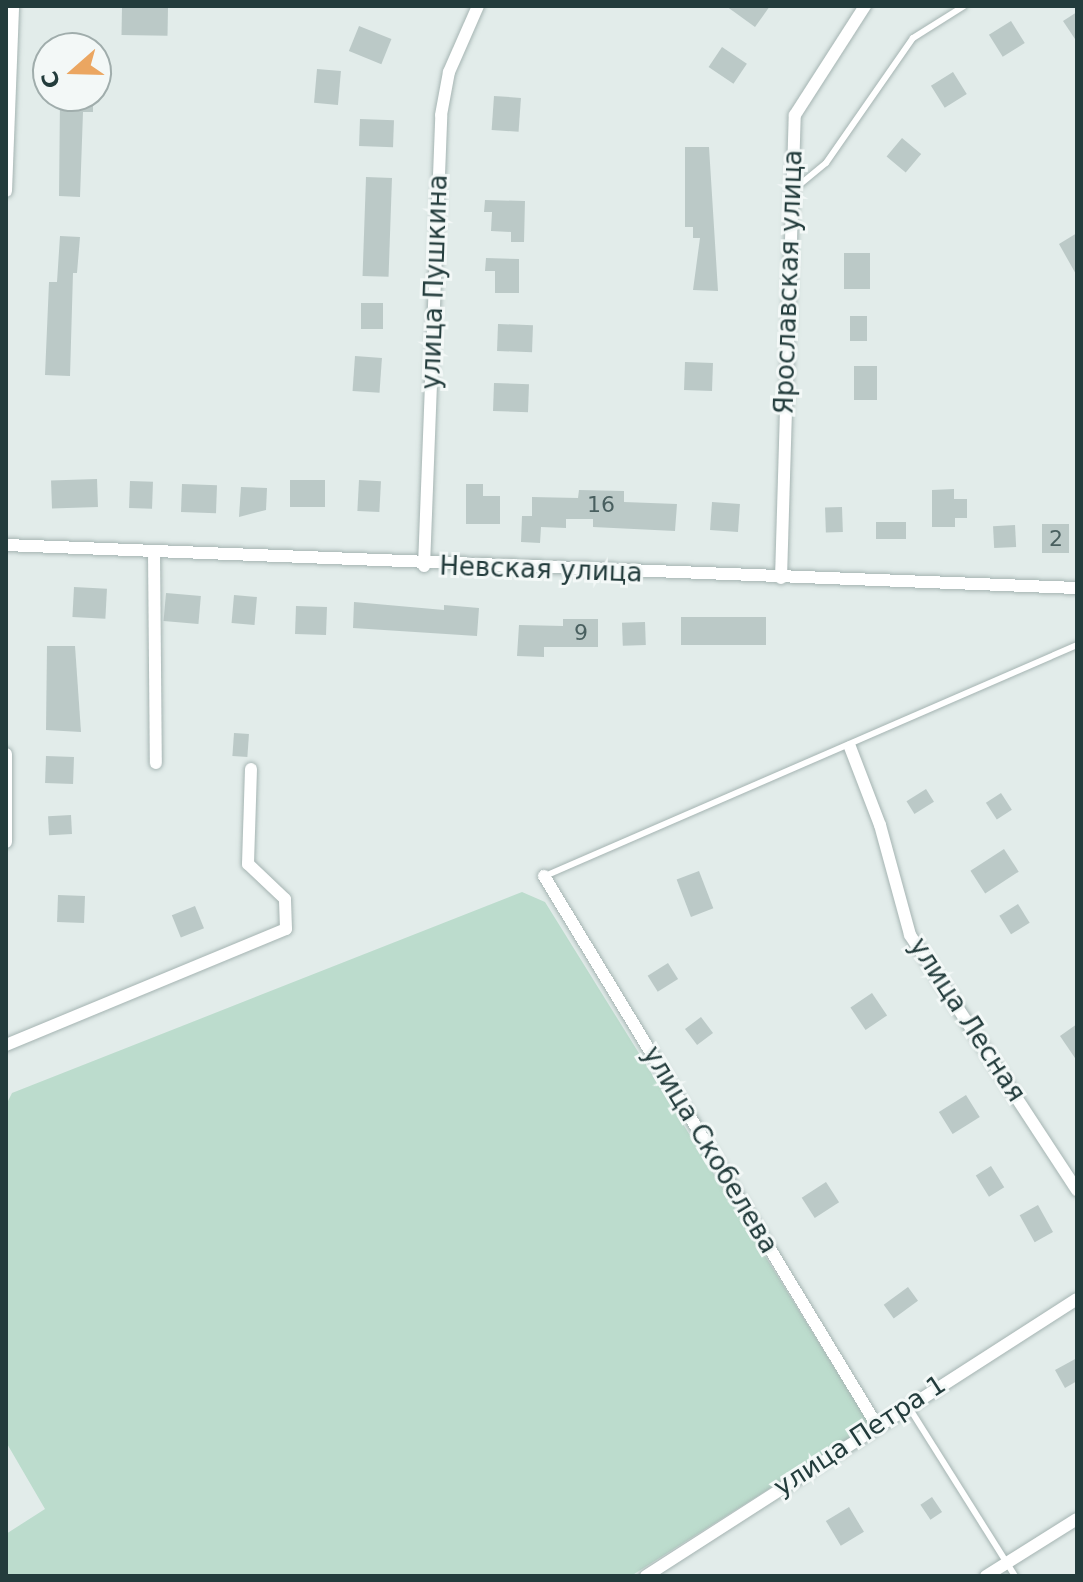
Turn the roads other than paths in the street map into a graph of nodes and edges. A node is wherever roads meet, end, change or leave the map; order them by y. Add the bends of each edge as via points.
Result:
1 (13, 6) edge
2 (478, 6) edge
3 (865, 6) edge
4 (964, 6) edge
5 (6, 191) edge
6 (790, 193) junction
7 (6, 545) edge
8 (154, 552) junction
9 (424, 566) junction
10 (781, 578) junction
11 (1077, 588) edge
12 (1077, 645) edge
13 (850, 747) junction
14 (6, 754) edge
15 (156, 763) dead end
16 (251, 769) dead end
17 (6, 842) edge
18 (544, 876) joint
19 (6, 1045) edge
20 (1077, 1190) edge
21 (1077, 1299) edge
22 (908, 1405) junction
23 (876, 1424) junction
24 (1077, 1519) edge
25 (1007, 1563) junction
26 (646, 1576) edge
27 (986, 1576) edge
28 (1015, 1576) edge

1 - 5 street
2 - 9 street, улица Пушкина via 449,72 441,115
3 - 6 street, Ярославская улица via 795,115
4 - 6 lane via 913,38 826,163
6 - 10 street, Ярославская улица
7 - 8 street, Невская улица
8 - 9 street, Невская улица
8 - 15 street
9 - 10 street, Невская улица
10 - 11 street, Невская улица
12 - 13 lane
13 - 18 lane
13 - 20 street, улица Лесная via 880,825 910,935
14 - 17 street
16 - 19 street via 248,864 285,899 286,929
18 - 23 street, улица Скобелева
21 - 22 street, улица Петра 1
22 - 23 street, улица Петра 1
22 - 25 lane
23 - 26 street, улица Петра 1
24 - 25 street
25 - 27 street
25 - 28 lane

